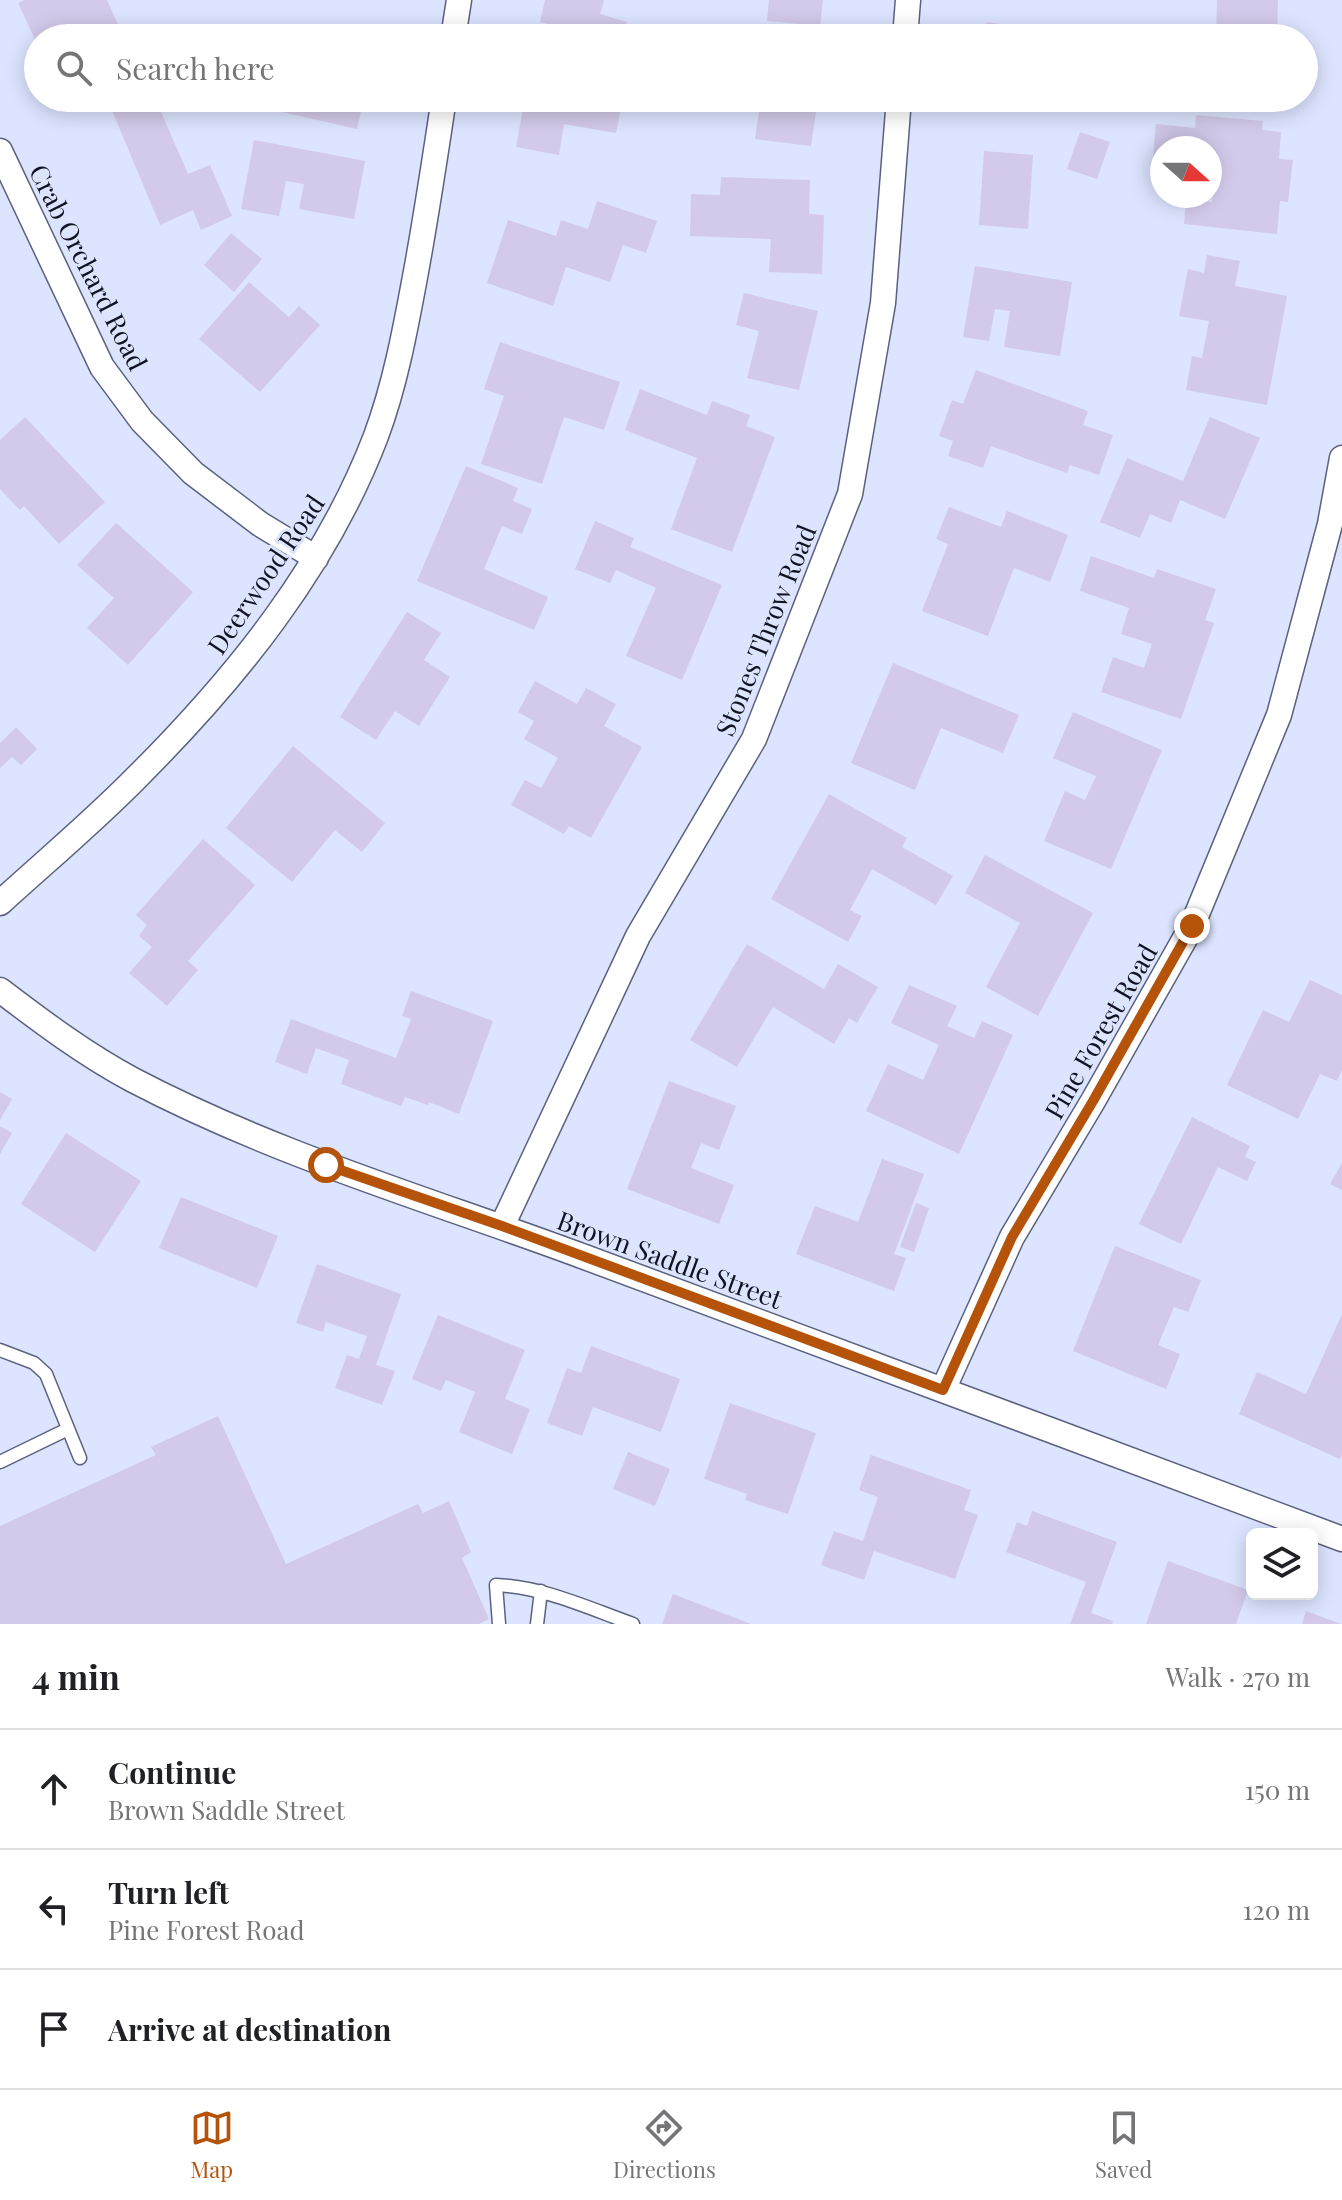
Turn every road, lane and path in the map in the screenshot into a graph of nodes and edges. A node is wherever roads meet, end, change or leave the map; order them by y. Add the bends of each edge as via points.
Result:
1 (459, 0) edge
2 (908, 0) edge
3 (455, 24) edge
4 (906, 24) edge
5 (442, 112) edge
6 (898, 112) edge
7 (0, 151) edge
8 (1342, 458) edge
9 (316, 558) junction
10 (0, 903) edge
11 (0, 990) edge
12 (502, 1226) junction
13 (0, 1350) edge
14 (943, 1390) junction
15 (68, 1429) junction
16 (80, 1458) dead end
17 (0, 1462) edge
18 (1342, 1539) edge
19 (541, 1591) junction
20 (499, 1624) edge
21 (537, 1624) edge
22 (633, 1624) edge

1 - 3 street
2 - 4 street
5 - 9 street, Deerwood Road via 401,352 372,446
6 - 12 street, Stones Throw Road via 883,303 850,494 754,739 638,936
7 - 9 street, Crab Orchard Road via 102,367 142,421 193,473
8 - 14 street, Pine Forest Road via 1330,524 1279,715 1192,926 1012,1237
9 - 10 street, Deerwood Road via 223,685 138,777
11 - 12 street, Brown Saddle Street via 131,1079 236,1129
12 - 14 street, Brown Saddle Street
13 - 15 lane via 34,1363 46,1374
14 - 18 street, Brown Saddle Street
15 - 16 lane
15 - 17 lane
19 - 20 lane via 496,1585
19 - 21 lane
19 - 22 lane

